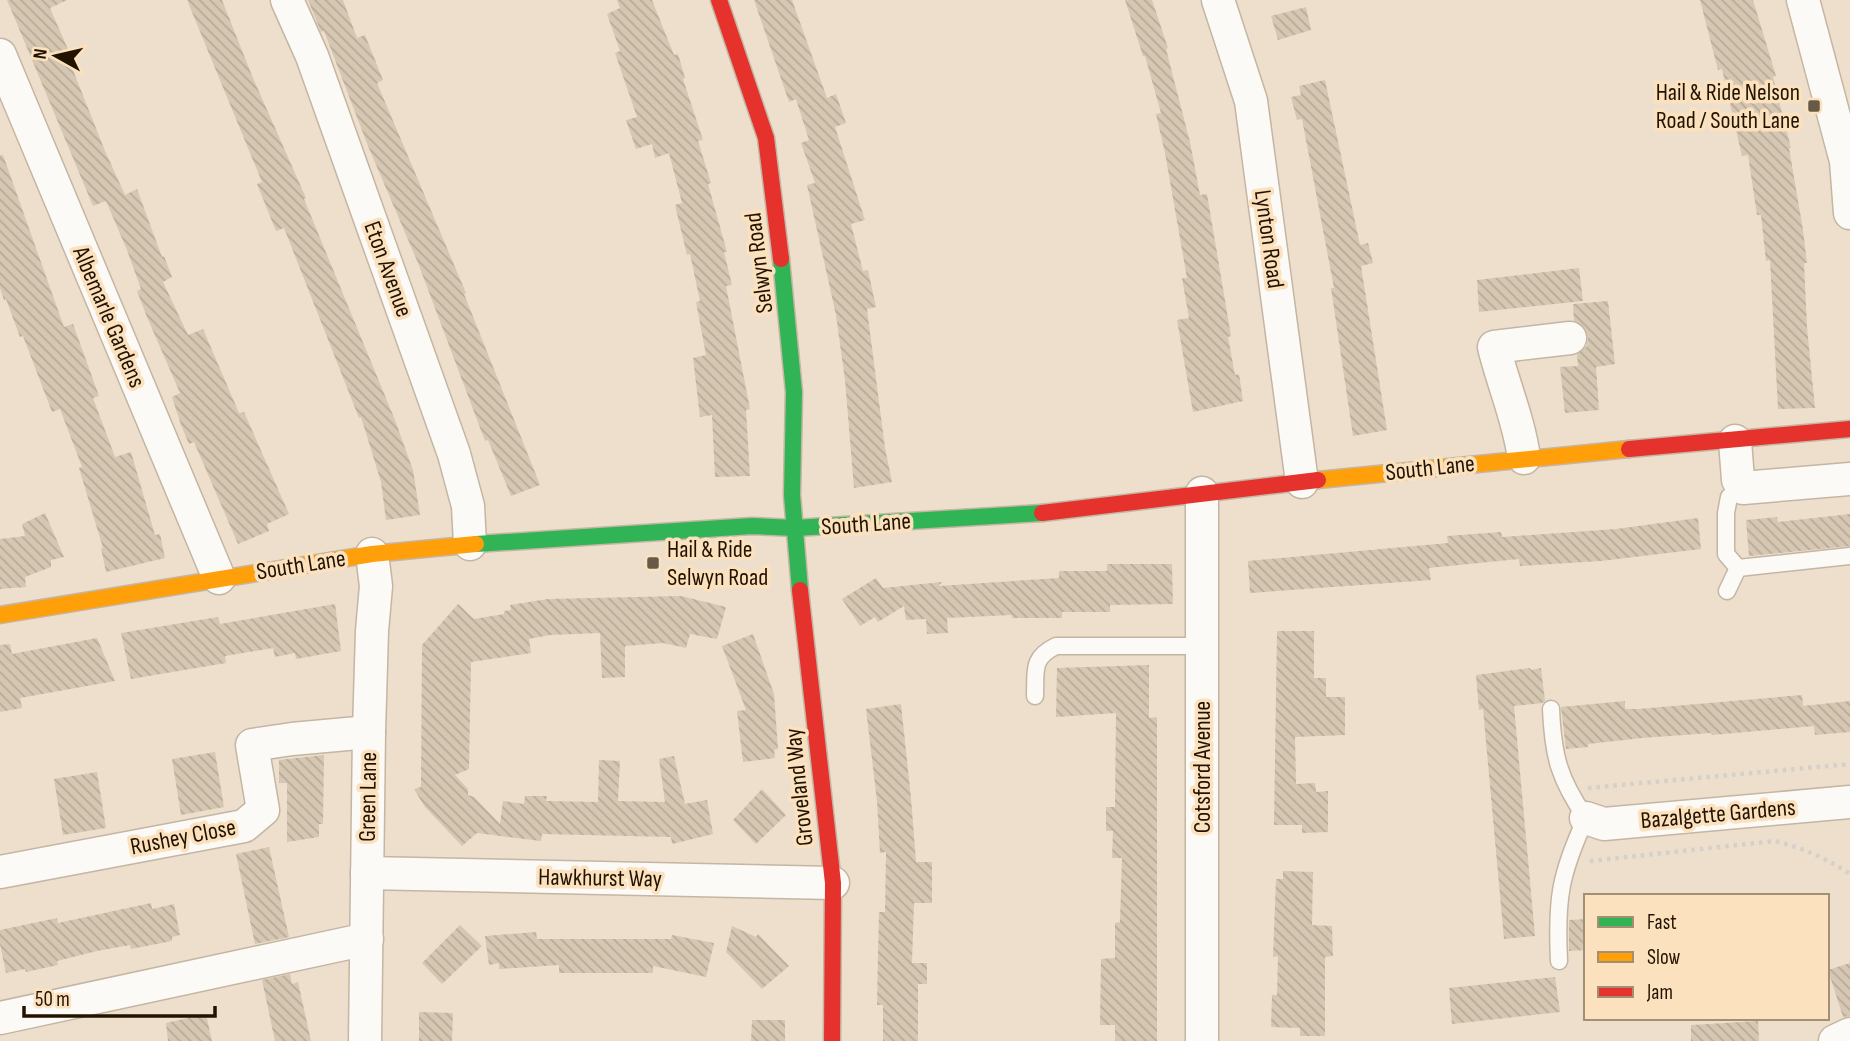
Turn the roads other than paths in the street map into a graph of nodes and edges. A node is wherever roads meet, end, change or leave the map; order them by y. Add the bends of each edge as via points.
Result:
1 (288, 0) edge
2 (719, 0) edge
3 (1218, 0) edge
4 (1803, 0) edge
5 (0, 55) edge
6 (1850, 213) edge
7 (1570, 338) dead end
8 (1850, 429) edge
9 (1735, 441) junction
10 (1524, 458) junction
11 (1850, 479) edge
12 (1302, 482) junction
13 (1743, 488) junction
14 (1202, 493) junction
15 (795, 528) junction
16 (470, 544) junction
17 (372, 554) junction
18 (1850, 556) edge
19 (1738, 568) junction
20 (219, 578) junction
21 (1727, 591) dead end
22 (0, 615) edge
23 (1202, 646) junction
24 (1035, 696) dead end
25 (1551, 709) dead end
26 (369, 732) junction
27 (1850, 802) edge
28 (1579, 806) junction
29 (0, 872) edge
30 (367, 873) junction
31 (833, 883) junction
32 (367, 939) junction
33 (1559, 961) dead end
34 (0, 1018) edge
35 (1850, 1034) edge
36 (365, 1041) edge
37 (832, 1041) edge
38 (1202, 1041) edge
39 (1835, 1041) edge

1 - 16 street, Eton Avenue via 454,454 468,506
2 - 15 street, Selwyn Road via 766,138 792,367
3 - 12 street, Lynton Road via 1251,101
4 - 6 street via 1846,162
5 - 20 street, Albemarle Gardens
7 - 10 street via 1494,347
8 - 9 street, South Lane
9 - 10 street, South Lane
9 - 13 street via 1738,480
10 - 12 street, South Lane
11 - 13 street
12 - 14 street, South Lane
13 - 19 lane via 1729,497 1726,513 1726,554
14 - 15 street, South Lane via 1047,513
14 - 23 street, Cotsford Avenue
15 - 16 street, South Lane via 752,526
15 - 31 street, Groveland Way
16 - 17 street, South Lane
17 - 20 street, South Lane
17 - 26 street, Green Lane via 376,586
18 - 19 lane
19 - 21 lane
20 - 22 street, South Lane
23 - 24 lane via 1056,646 1038,659
23 - 38 street, Cotsford Avenue
25 - 28 lane via 1552,742 1560,773
26 - 29 street, Rushey Close via 252,745 263,810 244,826
26 - 30 street, Green Lane
27 - 28 street, Bazalgette Gardens via 1604,824
28 - 33 lane via 1557,914
30 - 31 street, Hawkhurst Way
30 - 32 street, Green Lane
31 - 37 street, Groveland Way
32 - 34 street
32 - 36 street, Green Lane
35 - 39 street

